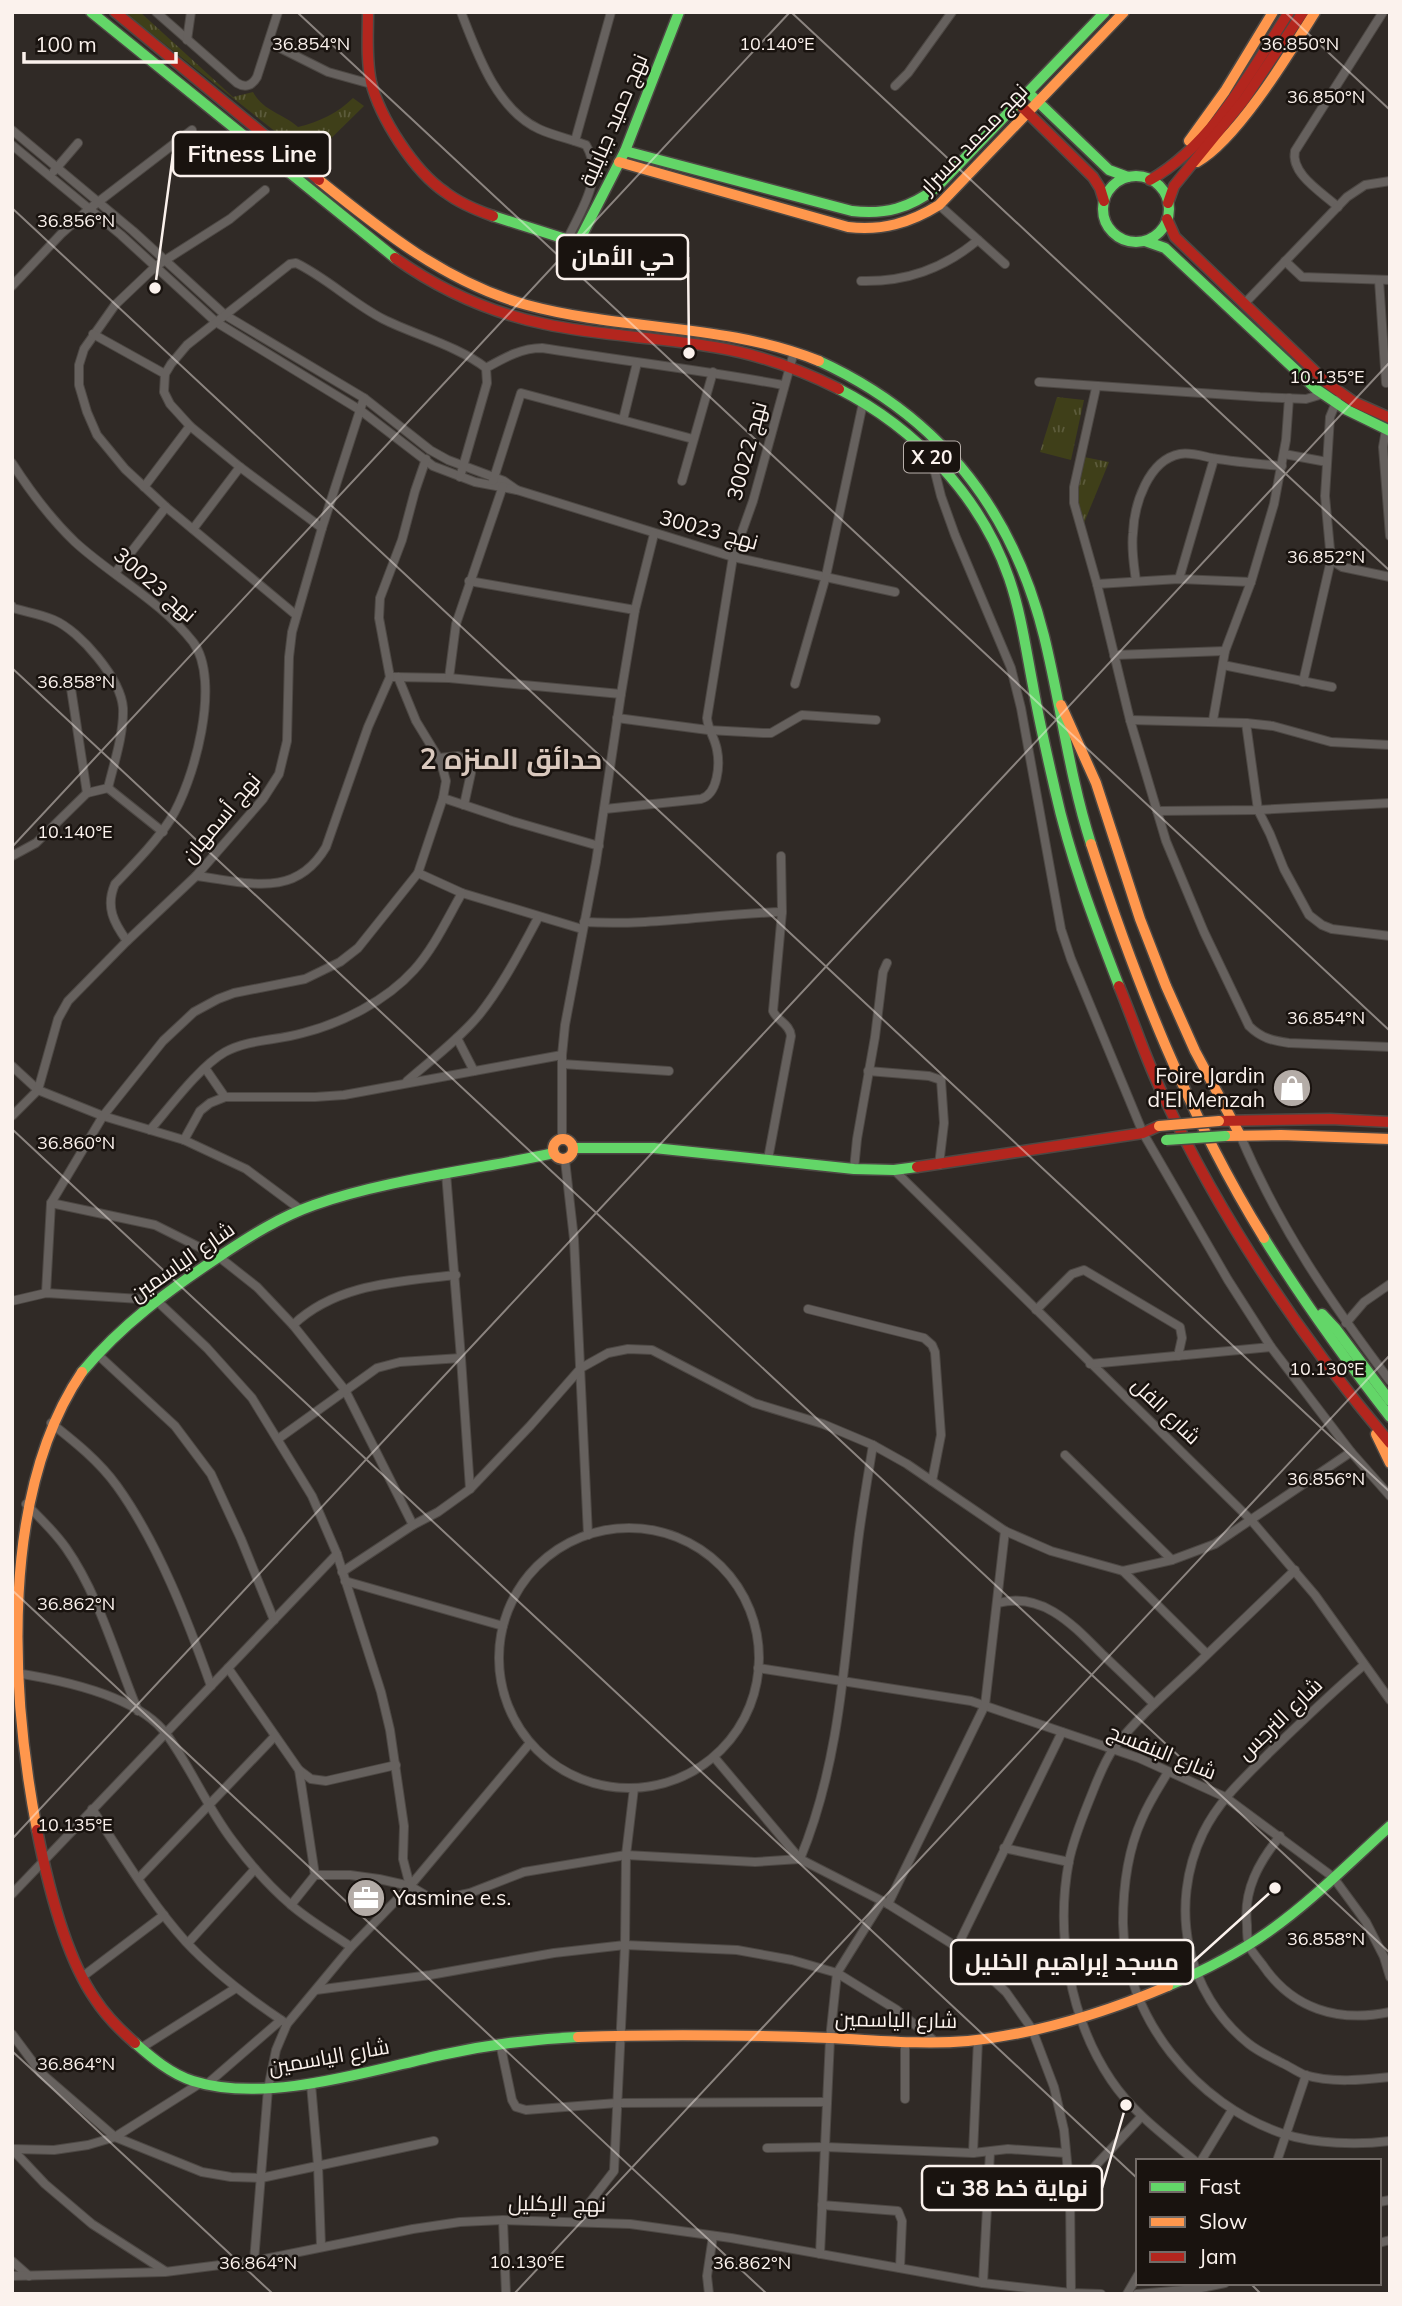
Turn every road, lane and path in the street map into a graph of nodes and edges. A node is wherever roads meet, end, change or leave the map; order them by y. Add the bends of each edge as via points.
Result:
1 (91, 12) edge
2 (115, 12) edge
3 (156, 12) edge
4 (191, 12) edge
5 (278, 12) edge
6 (368, 12) edge
7 (461, 12) edge
8 (611, 12) edge
9 (679, 12) edge
10 (952, 12) edge
11 (1105, 12) edge
12 (1124, 12) edge
13 (1273, 12) edge
14 (1289, 12) edge
15 (1303, 12) edge
16 (1315, 12) edge
17 (1383, 12) edge
18 (187, 40) junction
19 (270, 43) junction
20 (371, 84) junction
21 (895, 86) dead end
22 (1028, 92) junction
23 (1038, 101) junction
24 (1017, 102) junction
25 (1027, 112) junction
26 (12, 130) edge
27 (191, 130) dead end
28 (575, 141) junction
29 (78, 143) dead end
30 (12, 145) edge
31 (625, 151) junction
32 (1186, 160) junction
33 (619, 162) junction
34 (57, 168) junction
35 (50, 176) junction
36 (1128, 177) junction
37 (1150, 180) junction
38 (1390, 181) edge
39 (265, 190) dead end
40 (99, 201) junction
41 (1104, 201) junction
42 (1168, 203) junction
43 (939, 205) junction
44 (1338, 207) junction
45 (89, 209) junction
46 (1167, 219) junction
47 (573, 240) junction
48 (978, 240) junction
49 (1145, 241) junction
50 (165, 259) junction
51 (1285, 261) junction
52 (1006, 264) dead end
53 (156, 266) junction
54 (1379, 280) junction
55 (1390, 280) edge
56 (861, 281) dead end
57 (12, 286) edge
58 (1245, 303) junction
59 (225, 315) junction
60 (216, 322) junction
61 (1386, 333) edge
62 (93, 334) junction
63 (794, 352) junction
64 (637, 363) junction
65 (486, 368) junction
66 (788, 368) junction
67 (713, 372) junction
68 (165, 374) junction
69 (1039, 382) dead end
70 (1386, 383) dead end
71 (783, 385) junction
72 (1096, 388) junction
73 (1323, 394) junction
74 (364, 398) junction
75 (1289, 398) junction
76 (1338, 398) junction
77 (863, 403) junction
78 (359, 410) junction
79 (623, 420) junction
80 (190, 426) junction
81 (1388, 426) edge
82 (693, 439) junction
83 (431, 450) junction
84 (1284, 454) junction
85 (931, 456) junction
86 (1214, 458) junction
87 (425, 461) junction
88 (1327, 462) junction
89 (12, 463) edge
90 (1282, 466) junction
91 (240, 467) junction
92 (465, 467) junction
93 (460, 477) junction
94 (494, 477) junction
95 (682, 481) dead end
96 (503, 485) junction
97 (491, 486) junction
98 (144, 487) junction
99 (166, 507) junction
100 (322, 528) junction
101 (193, 529) junction
102 (654, 534) junction
103 (1390, 536) edge
104 (733, 557) junction
105 (1331, 559) junction
106 (115, 573) junction
107 (826, 576) junction
108 (1390, 577) edge
109 (1179, 579) junction
110 (1136, 581) junction
111 (469, 582) junction
112 (1251, 582) junction
113 (1097, 584) junction
114 (895, 592) dead end
115 (12, 607) edge
116 (635, 610) junction
117 (296, 615) junction
118 (1226, 651) junction
119 (1114, 655) junction
120 (1223, 665) junction
121 (394, 677) junction
122 (449, 678) junction
123 (70, 682) dead end
124 (1303, 682) junction
125 (795, 684) dead end
126 (1332, 687) dead end
127 (621, 694) junction
128 (1054, 694) junction
129 (617, 718) junction
130 (876, 720) dead end
131 (1130, 720) junction
132 (1213, 720) junction
133 (1246, 723) junction
134 (708, 730) junction
135 (1390, 745) edge
136 (439, 758) junction
137 (108, 788) junction
138 (87, 793) junction
139 (443, 798) junction
140 (1390, 803) edge
141 (464, 805) junction
142 (605, 809) junction
143 (1258, 810) junction
144 (1157, 811) junction
145 (163, 832) junction
146 (599, 845) junction
147 (12, 856) edge
148 (780, 856) dead end
149 (418, 873) junction
150 (196, 876) junction
151 (462, 893) junction
152 (782, 912) junction
153 (538, 918) junction
154 (583, 926) junction
155 (1390, 936) edge
156 (127, 941) junction
157 (887, 963) dead end
158 (457, 1038) junction
159 (1390, 1047) edge
160 (562, 1059) junction
161 (12, 1066) edge
162 (205, 1069) junction
163 (474, 1070) junction
164 (669, 1071) dead end
165 (868, 1071) junction
166 (404, 1083) junction
167 (38, 1090) junction
168 (225, 1097) junction
169 (12, 1116) edge
170 (103, 1116) junction
171 (1234, 1121) junction
172 (1390, 1122) edge
173 (150, 1130) junction
174 (1143, 1133) junction
175 (1240, 1135) junction
176 (562, 1139) junction
177 (1390, 1139) edge
178 (184, 1140) junction
179 (574, 1148) junction
180 (554, 1153) junction
181 (768, 1159) junction
182 (565, 1160) junction
183 (939, 1165) junction
184 (855, 1169) junction
185 (894, 1170) junction
186 (446, 1174) junction
187 (51, 1203) junction
188 (300, 1210) junction
189 (219, 1257) junction
190 (456, 1275) junction
191 (1390, 1284) edge
192 (46, 1293) junction
193 (1300, 1296) junction
194 (156, 1300) junction
195 (12, 1301) edge
196 (808, 1309) dead end
197 (1036, 1310) junction
198 (1346, 1323) junction
199 (293, 1325) junction
200 (1271, 1347) junction
201 (97, 1354) junction
202 (1178, 1356) junction
203 (461, 1358) junction
204 (1090, 1363) junction
205 (581, 1368) junction
206 (1390, 1381) edge
207 (345, 1390) junction
208 (1390, 1401) edge
209 (1390, 1418) edge
210 (1372, 1422) junction
211 (51, 1423) junction
212 (278, 1439) junction
213 (1390, 1443) edge
214 (873, 1445) junction
215 (1351, 1452) junction
216 (1065, 1455) dead end
217 (1390, 1463) edge
218 (932, 1481) junction
219 (470, 1489) junction
220 (1390, 1496) edge
221 (24, 1503) junction
222 (1251, 1520) junction
223 (413, 1525) junction
224 (1005, 1531) junction
225 (588, 1535) junction
226 (337, 1554) junction
227 (1172, 1560) junction
228 (1295, 1570) junction
229 (1123, 1571) junction
230 (342, 1572) junction
231 (345, 1581) junction
232 (998, 1603) junction
233 (274, 1620) junction
234 (503, 1626) junction
235 (1207, 1654) junction
236 (1364, 1665) junction
237 (228, 1668) junction
238 (758, 1668) junction
239 (14, 1674) edge
240 (843, 1681) junction
241 (211, 1686) junction
242 (1388, 1694) edge
243 (1154, 1704) junction
244 (985, 1705) junction
245 (138, 1711) junction
246 (1062, 1732) junction
247 (166, 1733) junction
248 (275, 1736) junction
249 (530, 1743) junction
250 (1112, 1750) junction
251 (714, 1757) junction
252 (396, 1765) junction
253 (299, 1770) junction
254 (1168, 1772) junction
255 (634, 1788) junction
256 (1225, 1797) junction
257 (208, 1804) junction
258 (92, 1809) junction
259 (1390, 1826) edge
260 (1280, 1836) junction
261 (1003, 1847) junction
262 (626, 1855) junction
263 (800, 1859) junction
264 (42, 1861) junction
265 (1069, 1862) junction
266 (254, 1868) junction
267 (314, 1875) junction
268 (1333, 1877) junction
269 (139, 1878) junction
270 (410, 1886) junction
271 (12, 1894) edge
272 (885, 1903) junction
273 (291, 1905) junction
274 (164, 1915) junction
275 (188, 1943) junction
276 (625, 1945) junction
277 (1249, 1945) junction
278 (351, 1947) junction
279 (957, 1947) junction
280 (1387, 1954) edge
281 (1195, 1972) junction
282 (837, 1973) junction
283 (1390, 1976) edge
284 (82, 1978) junction
285 (236, 1988) junction
286 (316, 1990) junction
287 (1140, 1998) junction
288 (1390, 2012) edge
289 (1082, 2018) junction
290 (284, 2022) junction
291 (1032, 2029) junction
292 (12, 2034) edge
293 (621, 2035) junction
294 (830, 2039) junction
295 (978, 2040) junction
296 (905, 2042) junction
297 (500, 2043) junction
298 (937, 2043) junction
299 (141, 2048) junction
300 (1306, 2075) junction
301 (1390, 2077) edge
302 (311, 2084) junction
303 (202, 2085) junction
304 (268, 2089) junction
305 (905, 2099) dead end
306 (827, 2102) junction
307 (617, 2104) junction
308 (1232, 2110) junction
309 (1141, 2117) junction
310 (1285, 2135) junction
311 (115, 2137) junction
312 (434, 2141) dead end
313 (1390, 2141) edge
314 (825, 2147) junction
315 (766, 2148) dead end
316 (12, 2149) edge
317 (990, 2152) junction
318 (973, 2153) junction
319 (1066, 2153) junction
320 (1193, 2159) edge
321 (1202, 2159) edge
322 (1279, 2159) edge
323 (318, 2165) junction
324 (261, 2178) junction
325 (1070, 2193) junction
326 (822, 2205) junction
327 (503, 2220) junction
328 (586, 2222) junction
329 (713, 2236) junction
330 (321, 2246) junction
331 (820, 2254) junction
332 (12, 2261) edge
333 (254, 2261) junction
334 (900, 2269) junction
335 (165, 2272) junction
336 (12, 2276) edge
337 (29, 2276) junction
338 (983, 2283) junction
339 (1215, 2285) edge
340 (1071, 2293) edge
341 (506, 2294) edge
342 (709, 2294) edge
343 (1101, 2294) edge
344 (1137, 2294) edge

1 - 66 main road, X 20 via 385,251 444,289 520,319 713,346
2 - 63 main road, X 20 via 362,215 452,275 486,291 557,312 746,339
3 - 18 street
4 - 18 street
5 - 19 street
6 - 20 main road
7 - 28 street via 491,79 517,114 541,130
8 - 28 street
9 - 31 main road, نهج حميد جبايلية
10 - 21 street
11 - 22 main road, نهج محمد مسرار
12 - 23 main road, نهج محمد مسرار
13 - 32 main road via 1191,137
14 - 32 main road
15 - 32 main road via 1244,100
16 - 32 main road via 1255,103 1204,159
17 - 44 street via 1295,151 1299,172
18 - 19 street via 246,86 254,82
19 - 20 street via 328,72
20 - 47 main road via 392,127 425,174 444,192 495,217
22 - 23 main road
22 - 24 main road, نهج محمد مسرار
23 - 25 main road, نهج محمد مسرار
23 - 36 main road via 1109,170
24 - 25 main road
24 - 31 main road, نهج محمد مسرار via 924,198 882,214 852,211
25 - 41 main road via 1093,177
25 - 43 main road, نهج محمد مسرار
26 - 34 street, نهج 30023
27 - 40 street
28 - 47 street via 586,145 595,173
29 - 34 street
30 - 35 street, نهج 30023
31 - 33 main road, نهج حميد جبايلية
32 - 37 main road
32 - 42 main road
33 - 43 main road, نهج محمد مسرار via 848,227 896,226
33 - 47 main road, نهج حميد جبايلية via 595,213
34 - 35 street
34 - 40 street, نهج 30023
35 - 45 street, نهج 30023
36 - 37 main road
36 - 41 main road via 1115,183
37 - 42 main road
38 - 44 street via 1356,190
39 - 50 street via 230,219
40 - 45 street
40 - 50 street, نهج 30023
41 - 49 main road via 1103,216 1110,230 1122,240
42 - 46 main road
43 - 48 street
44 - 51 street
45 - 53 street, نهج 30023
45 - 57 street
46 - 49 main road via 1161,230
46 - 58 main road via 1175,237
48 - 52 street
48 - 56 street via 924,273
49 - 73 main road via 1165,248
50 - 53 street
50 - 59 street, نهج 30023
51 - 54 street via 1302,277
51 - 58 street
53 - 60 street, نهج 30023
53 - 62 street via 115,305
54 - 55 street
54 - 61 street
58 - 76 main road
59 - 60 street
59 - 65 street via 296,262 382,318
59 - 74 street, نهج 30023
60 - 68 street via 187,345
60 - 78 street, نهج 30023
61 - 70 street
62 - 68 street
62 - 98 street via 79,365 82,398 97,435
63 - 66 street, نهج 30022
63 - 128 main road, X 20 via 843,373 900,408 942,443 974,481 1005,530 1031,591
64 - 65 street via 530,348
64 - 67 street
64 - 79 street
65 - 92 street via 487,383
66 - 71 street, نهج 30022
66 - 77 main road, X 20
67 - 71 street
67 - 82 street
68 - 80 street via 164,392
69 - 72 street
71 - 104 street, نهج 30022 via 753,501
72 - 75 street
72 - 113 street via 1073,496
73 - 75 street
73 - 76 main road
74 - 78 street, نهج أسمهان
74 - 83 street, نهج 30023
75 - 84 street
76 - 81 main road
76 - 88 street via 1330,417
77 - 85 main road, X 20
77 - 107 street
78 - 87 street, نهج 30023
78 - 100 street, نهج أسمهان
79 - 82 street
79 - 94 street via 521,393
80 - 91 street
80 - 98 street
81 - 103 street via 1383,447
82 - 95 street
83 - 87 street
83 - 92 street, نهج 30023
84 - 88 street
84 - 90 street
85 - 174 street via 956,536 1011,668 1061,929
85 - 210 main road, X 20 via 975,509 1016,595 1051,775 1084,895 1161,1092 1240,1236 1312,1344
86 - 90 street
86 - 109 street
86 - 110 street via 1183,453 1167,458 1155,469 1134,521
87 - 93 street, نهج 30023
87 - 121 street via 380,598 379,618
88 - 105 street
89 - 106 street, نهج 30023 via 61,527
90 - 112 street
91 - 100 street
91 - 101 street
92 - 93 street
92 - 94 street, نهج 30023
93 - 97 street, نهج 30023
94 - 96 street, نهج 30023
94 - 97 street
96 - 97 street, نهج 30023
96 - 102 street, نهج 30023
96 - 111 street
98 - 99 street
99 - 101 street
99 - 106 street
100 - 117 street, نهج أسمهان
101 - 117 street
102 - 104 street, نهج 30023
102 - 116 street
104 - 107 street, نهج 30023
104 - 134 street, نهج 30022
105 - 108 street via 1342,567
105 - 124 street
106 - 145 street, نهج 30023 via 184,633 197,648 202,667 204,702 198,749 186,792
107 - 114 street, نهج 30023
107 - 125 street
109 - 110 street
109 - 112 street
110 - 113 street
111 - 116 street
111 - 122 street via 456,624
112 - 118 street
113 - 119 street
115 - 137 street via 69,629 97,657 115,684 123,709
116 - 127 street
117 - 150 street, نهج أسمهان via 289,657 288,741 279,774
118 - 119 street
118 - 120 street
119 - 131 street
120 - 124 street
120 - 132 street
121 - 122 street
121 - 136 street
121 - 150 street via 368,727 318,860 285,882
122 - 127 street
123 - 138 street
124 - 126 street
127 - 129 street
128 - 171 main road via 1092,770 1140,919 1175,1008
128 - 193 main road, X 20 via 1070,769 1102,875 1181,1083 1251,1220
129 - 134 street
129 - 142 street
130 - 134 street via 802,715 771,733
131 - 132 street
131 - 144 street
132 - 133 street
133 - 135 street via 1331,742
133 - 143 street
134 - 142 street, نهج 30022 via 717,759 715,786 706,797
136 - 139 street via 446,780
136 - 141 street via 458,756 469,762
137 - 138 street
137 - 145 street
138 - 147 street via 36,843
139 - 141 street
139 - 149 street
140 - 143 street
141 - 146 street
142 - 146 street
143 - 144 street
143 - 155 street via 1309,915 1332,929
144 - 159 street via 1204,932 1249,1026 1265,1038 1282,1042
145 - 156 street, نهج 30023 via 111,893 114,924
146 - 154 street
148 - 152 street
149 - 151 street
149 - 170 street via 358,948 340,962 304,979 234,993 194,1012 163,1041
150 - 156 street, نهج أسمهان
151 - 153 street
151 - 162 street via 413,971 379,998 319,1029 247,1043 225,1052
152 - 154 street
152 - 181 street via 773,1011 791,1036
153 - 154 street
153 - 158 street via 507,975
154 - 160 street
156 - 167 street, نهج أسمهان via 68,1001 58,1019
157 - 165 street
158 - 163 street
158 - 166 street
160 - 163 street
160 - 164 street
160 - 176 street
161 - 167 street
162 - 168 street
162 - 173 street
163 - 166 street
165 - 183 street via 941,1080 944,1123
165 - 184 street
166 - 168 street via 344,1095
167 - 169 street
167 - 170 street
168 - 178 street via 200,1111
170 - 173 street
170 - 187 street
171 - 172 main road
171 - 174 main road, bridge via 1159,1126
171 - 175 main road
173 - 178 street
174 - 175 main road, bridge via 1166,1140
174 - 183 main road
174 - 200 street
175 - 177 main road
175 - 198 street via 1276,1214
176 - 179 main road
176 - 180 main road via 554,1144
178 - 188 street via 246,1169
179 - 181 main road via 654,1148
179 - 182 main road
180 - 182 main road
180 - 186 main road, شارع الياسمين
181 - 184 main road
182 - 205 street
183 - 185 main road
184 - 185 main road
185 - 197 street, شارع الفل
186 - 188 main road, شارع الياسمين
186 - 190 street
187 - 189 street via 155,1225
187 - 192 street
188 - 189 main road, شارع الياسمين
189 - 194 main road, شارع الياسمين
189 - 199 street via 257,1287
190 - 199 street via 358,1289 321,1303
190 - 203 street
191 - 198 street via 1364,1302
192 - 194 street
192 - 195 street
193 - 208 main road via 1336,1329
193 - 209 main road, X 20
194 - 201 main road, شارع الياسمين
194 - 212 street via 252,1398
196 - 218 street via 924,1338 932,1345 941,1435
197 - 202 street via 1072,1274 1084,1269 1180,1327
197 - 204 street, شارع الفل
198 - 206 street
199 - 207 street
200 - 202 street
200 - 215 street
201 - 211 main road, شارع الياسمين
201 - 233 street via 174,1426 211,1474
202 - 204 street
203 - 207 street via 383,1366
203 - 219 street
204 - 222 street, شارع الفل
205 - 214 street via 608,1353 652,1350 754,1403
205 - 219 street
205 - 225 street
207 - 212 street
207 - 223 street
210 - 213 main road, X 20
210 - 217 main road
211 - 221 main road, شارع الياسمين
211 - 241 street via 116,1485 139,1520 192,1632
212 - 226 street via 312,1496
214 - 218 street
214 - 240 street
215 - 220 street
215 - 222 street
216 - 227 street
218 - 224 street
219 - 223 street
221 - 239 main road, شارع الياسمين via 14,1584
221 - 245 street via 68,1550 102,1616
222 - 227 street via 1215,1544
222 - 228 street, شارع الفل
223 - 230 street
224 - 229 street via 1052,1551
224 - 232 street
225 - 234 street via 555,1551 533,1570 516,1593
225 - 238 street via 623,1528 652,1531 680,1539 705,1554 727,1574 749,1611 757,1639
226 - 230 street
226 - 233 street
227 - 229 street
228 - 235 street
228 - 236 street, شارع الفل
229 - 235 street
230 - 231 street
231 - 234 street
231 - 252 street via 381,1692
232 - 243 street via 1034,1602 1056,1613
232 - 244 street
233 - 237 street
234 - 249 street via 499,1663 503,1692
235 - 243 street
236 - 242 street, شارع الفل
236 - 256 street, شارع النرجس
237 - 241 street
237 - 248 street
238 - 240 street, شارع البنفسج
238 - 251 street via 744,1717
239 - 245 street via 91,1690
239 - 264 main road, شارع الياسمين
240 - 244 street, شارع البنفسج
240 - 263 street via 823,1794
241 - 247 street
243 - 250 street
244 - 246 street, شارع البنفسج
244 - 272 street
245 - 247 street
246 - 250 street, شارع البنفسج
246 - 261 street
247 - 257 street
247 - 258 street
248 - 253 street
248 - 257 street
249 - 255 street via 577,1777 605,1786
249 - 270 street
250 - 254 street, شارع البنفسج
250 - 265 street via 1083,1815
251 - 255 street via 676,1779
251 - 263 street
252 - 253 street via 326,1781 311,1779
252 - 270 street via 403,1859
253 - 267 street
254 - 256 street, شارع البنفسج
254 - 287 street via 1141,1820 1129,1862 1123,1923 1128,1961
255 - 262 street
256 - 260 street, شارع البنفسج
256 - 281 street, شارع النرجس via 1204,1831 1189,1874 1186,1926
257 - 266 street
257 - 269 street
258 - 264 street
258 - 269 street
259 - 268 main road, شارع الياسمين
260 - 268 street, شارع البنفسج
260 - 277 street via 1262,1858 1252,1882 1246,1916
261 - 265 street
261 - 279 street
262 - 263 street via 755,1862
262 - 270 street via 524,1872 447,1898 427,1896
262 - 276 street
263 - 272 street
264 - 271 street
264 - 284 main road, شارع الياسمين
265 - 289 street via 1065,1946
266 - 273 street
266 - 275 street
267 - 270 street via 350,1875
267 - 273 street
268 - 277 main road, شارع الياسمين
268 - 280 street, شارع البنفسج
269 - 274 street
270 - 278 street
272 - 279 street
272 - 282 street
273 - 278 street
274 - 275 street
274 - 284 street
275 - 285 street
276 - 282 street via 737,1950
276 - 286 street
276 - 293 street
277 - 281 main road, شارع الياسمين
277 - 288 street via 1275,1982 1303,2004 1365,2017
278 - 286 street
279 - 291 street via 1006,1992
280 - 283 street, شارع البنفسج
281 - 287 main road, شارع الياسمين
281 - 300 street, شارع النرجس via 1215,2010 1239,2036
282 - 294 street
282 - 298 street via 897,2010
284 - 299 main road, شارع الياسمين via 96,2001
285 - 290 street
285 - 299 street
286 - 290 street
287 - 289 main road, شارع الياسمين
287 - 308 street via 1173,2057
289 - 291 main road, شارع الياسمين
289 - 309 street via 1110,2079
290 - 303 street
290 - 304 street
291 - 295 main road, شارع الياسمين
291 - 319 street via 1054,2087
292 - 311 street via 41,2073
293 - 294 main road, شارع الياسمين
293 - 297 main road, شارع الياسمين
293 - 307 street
294 - 296 main road, شارع الياسمين
294 - 306 street
295 - 298 main road, شارع الياسمين
295 - 318 street
296 - 298 main road, شارع الياسمين
296 - 305 street
297 - 302 main road, شارع الياسمين
297 - 307 street via 516,2107
299 - 303 main road, شارع الياسمين via 177,2074
300 - 301 street, شارع النرجس via 1355,2080
300 - 310 street
302 - 304 main road, شارع الياسمين
302 - 323 street
303 - 304 main road, شارع الياسمين
303 - 311 street
304 - 324 street
306 - 307 street
306 - 314 street
307 - 328 street via 614,2171 587,2206
308 - 310 street
308 - 321 street
309 - 320 street
309 - 325 street
310 - 313 street via 1354,2144
310 - 322 street
311 - 316 street via 54,2150
311 - 324 street via 202,2172
312 - 323 street
314 - 315 street
314 - 318 street
314 - 326 street
316 - 335 street via 92,2224
317 - 318 street
317 - 319 street
317 - 338 street
319 - 325 street
323 - 324 street
323 - 330 street
324 - 333 street
325 - 340 street
326 - 331 street
326 - 334 street via 898,2211 902,2221
327 - 328 street, نهج الإكليل
327 - 330 street, نهج الإكليل via 424,2227
327 - 341 street
328 - 329 street, نهج الإكليل
329 - 331 street, نهج الإكليل
329 - 342 street
330 - 333 street, نهج الإكليل
331 - 334 street, نهج الإكليل
332 - 337 street
333 - 335 street, نهج الإكليل
334 - 338 street, نهج الإكليل
335 - 337 street, نهج الإكليل
336 - 337 street, نهج الإكليل
338 - 340 street, نهج الإكليل
339 - 344 street
340 - 343 street, نهج الإكليل

